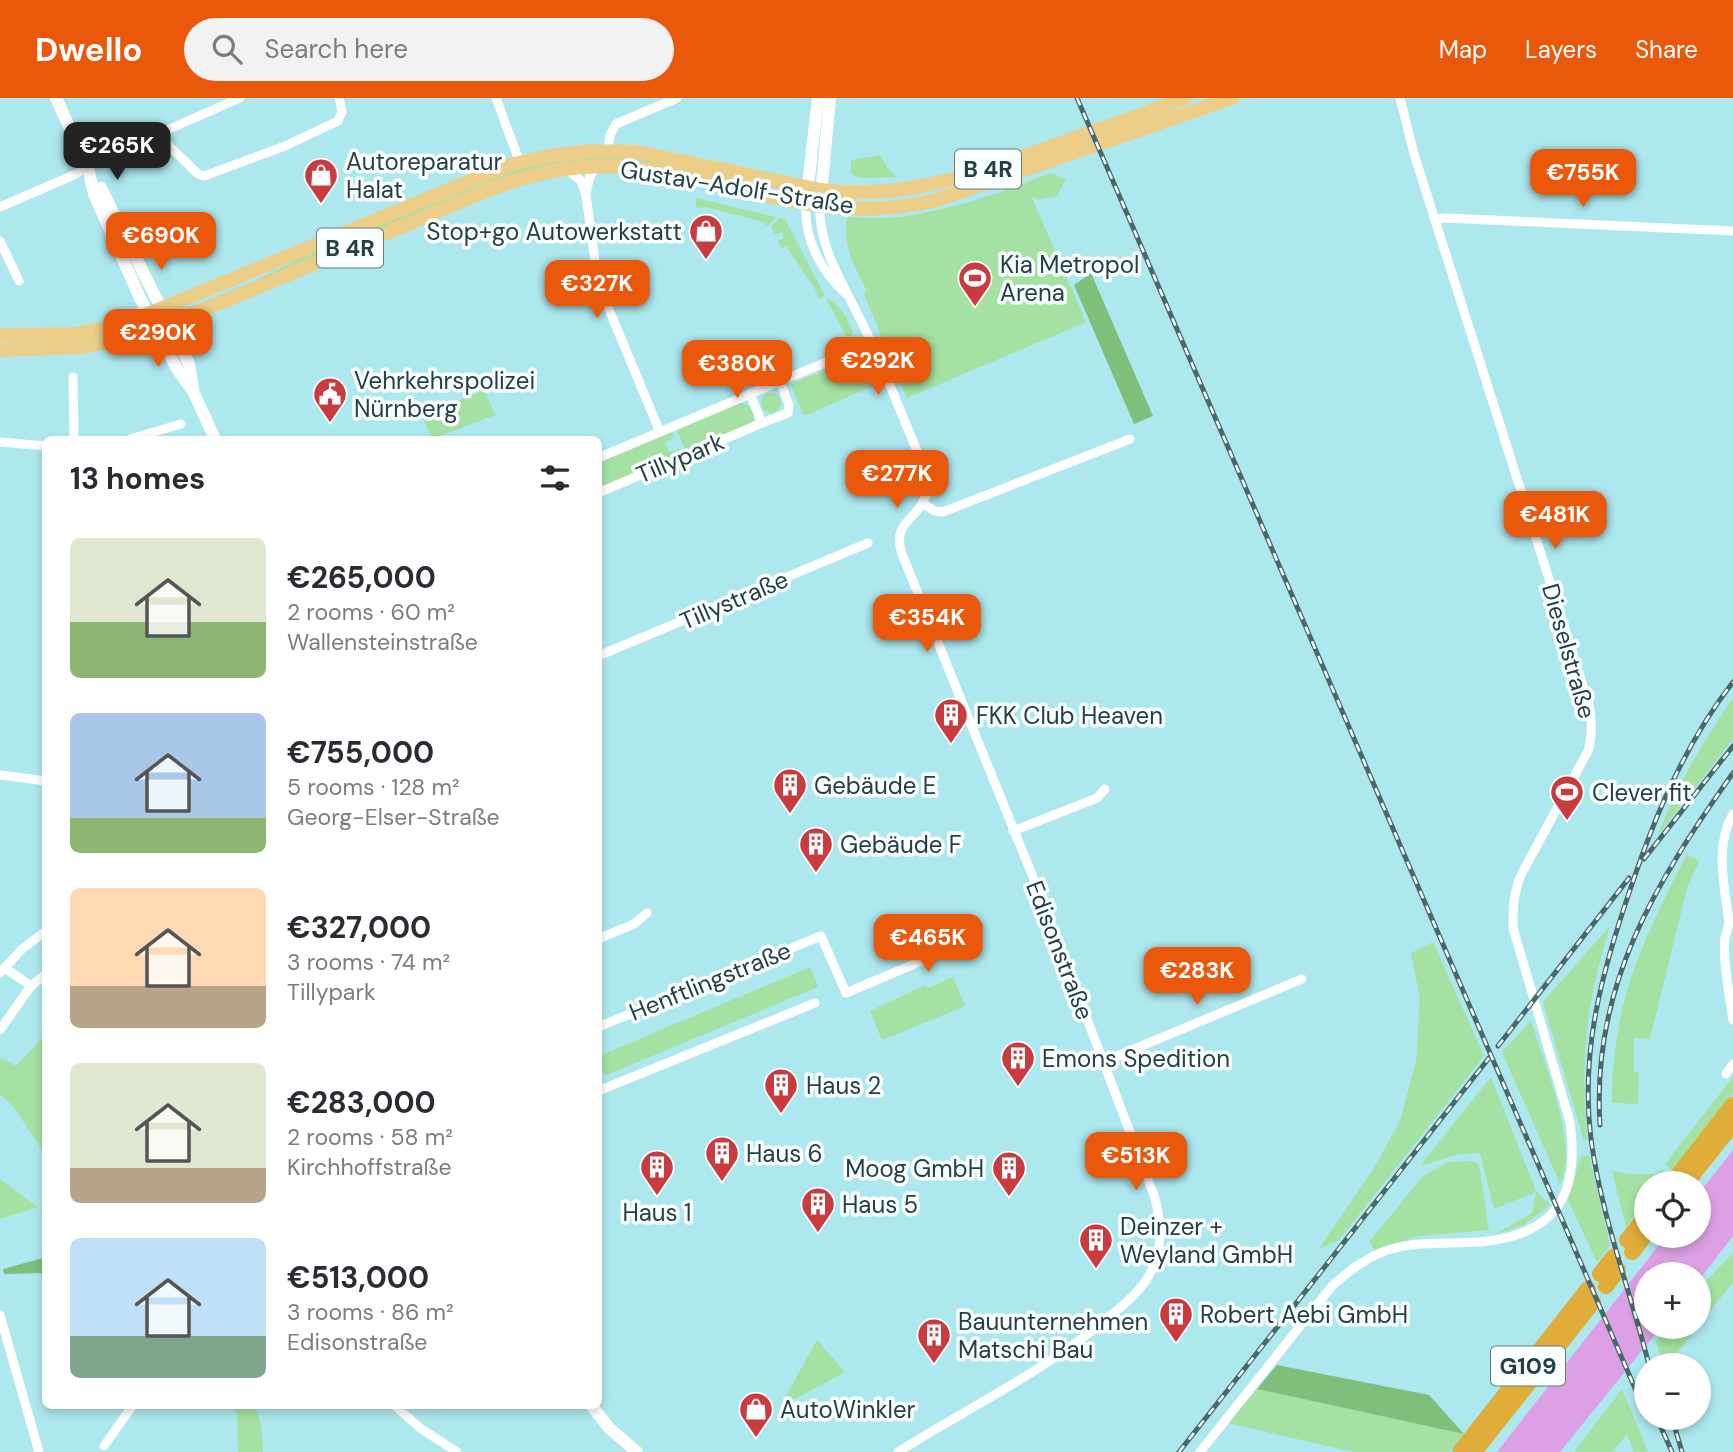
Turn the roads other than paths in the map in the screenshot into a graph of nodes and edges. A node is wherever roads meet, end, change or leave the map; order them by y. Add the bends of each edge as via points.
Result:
1 (56, 98) edge
2 (240, 98) edge
3 (339, 98) edge
4 (496, 98) edge
5 (677, 98) edge
6 (818, 98) edge
7 (830, 98) edge
8 (1185, 98) edge
9 (1232, 98) edge
10 (1393, 98) edge
11 (1400, 98) edge
12 (1403, 115) junction
13 (1128, 126) junction
14 (161, 134) junction
15 (608, 150) junction
16 (1045, 156) junction
17 (520, 163) junction
18 (597, 166) junction
19 (88, 168) junction
20 (566, 169) junction
21 (815, 189) junction
22 (586, 195) junction
23 (813, 204) junction
24 (0, 207) edge
25 (1434, 219) junction
26 (1733, 231) edge
27 (0, 240) edge
28 (19, 281) dead end
29 (851, 299) junction
30 (154, 312) junction
31 (162, 326) junction
32 (0, 335) edge
33 (872, 344) junction
34 (0, 350) edge
35 (73, 377) dead end
36 (780, 382) junction
37 (750, 394) junction
38 (762, 423) junction
39 (181, 424) dead end
40 (660, 432) junction
41 (74, 436) edge
42 (140, 436) edge
43 (214, 436) edge
44 (1130, 439) dead end
45 (0, 443) edge
46 (42, 446) edge
47 (0, 452) edge
48 (602, 456) edge
49 (602, 491) edge
50 (922, 503) junction
51 (868, 543) dead end
52 (602, 654) edge
53 (0, 775) edge
54 (42, 780) edge
55 (1105, 789) dead end
56 (1733, 814) edge
57 (1013, 831) junction
58 (647, 913) dead end
59 (938, 918) dead end
60 (1731, 923) edge
61 (42, 934) edge
62 (602, 937) edge
63 (2, 970) edge
64 (42, 977) edge
65 (1303, 979) dead end
66 (31, 986) junction
67 (815, 1003) dead end
68 (1733, 1020) edge
69 (602, 1025) edge
70 (0, 1030) edge
71 (1103, 1062) junction
72 (1733, 1064) edge
73 (1726, 1074) dead end
74 (602, 1089) edge
75 (1733, 1105) edge
76 (1733, 1124) edge
77 (1681, 1171) edge
78 (1696, 1171) edge
79 (1616, 1263) dead end
80 (1603, 1280) dead end
81 (0, 1315) edge
82 (130, 1409) edge
83 (399, 1409) edge
84 (594, 1409) edge
85 (104, 1446) dead end
86 (39, 1452) edge
87 (457, 1452) edge
88 (637, 1452) edge
89 (898, 1452) edge
90 (1200, 1452) edge
91 (1460, 1452) edge
92 (1474, 1452) edge

1 - 19 street
2 - 14 street
3 - 14 street via 342,112 338,121 204,176
4 - 17 street
5 - 15 street, Gustav-Adolf-Straße via 616,124
6 - 21 street
7 - 21 street
8 - 13 main road, Gustav-Adolf-Straße / B 4R
9 - 13 main road, Gustav-Adolf-Straße / B 4R
10 - 12 street, Dieselstraße
11 - 12 street, Dieselstraße
12 - 25 street, Dieselstraße
13 - 16 main road, Gustav-Adolf-Straße / B 4R
14 - 19 street
15 - 17 main road, Gustav-Adolf-Straße / B 4R via 563,153
15 - 21 main road, Gustav-Adolf-Straße / B 4R via 670,157
16 - 21 main road, Gustav-Adolf-Straße / B 4R via 920,188 866,193
16 - 23 main road, Gustav-Adolf-Straße / B 4R via 922,204 868,209
17 - 30 main road, Gustav-Adolf-Straße / B 4R
18 - 20 main road, Gustav-Adolf-Straße / B 4R
18 - 22 street, Tillypark
18 - 23 main road, Gustav-Adolf-Straße / B 4R via 660,172
19 - 24 street
19 - 30 street via 100,185
20 - 22 street, Tillypark via 581,180
20 - 31 main road, Gustav-Adolf-Straße / B 4R via 481,194
21 - 23 street
22 - 40 street, Tillypark via 598,283
23 - 29 street via 823,239
23 - 29 street via 805,213 816,256
25 - 26 street
25 - 90 street, Dieselstraße via 1592,723 1588,751 1514,892 1513,928 1570,1122 1574,1152 1570,1181 1549,1217 1513,1236 1410,1245 1353,1268 1332,1286
27 - 28 street
29 - 33 street
30 - 31 street
30 - 32 main road, B 4R via 88,333
31 - 34 main road, B 4R via 90,346
31 - 43 street via 189,364 193,391
33 - 36 street, Tillypark
33 - 50 street via 923,466 927,486
35 - 41 street
36 - 37 street, Tillypark
36 - 38 street, Tillypark via 788,413
37 - 38 street
37 - 40 street, Tillypark
38 - 49 street, Tillypark
39 - 42 street
40 - 48 street, Tillypark
44 - 50 street via 943,512
45 - 46 street
45 - 47 street
50 - 57 street, Edisonstraße via 899,537 904,562
51 - 52 street, Tillystraße
53 - 54 street
55 - 57 street via 1097,798
56 - 60 street via 1725,837 1723,869 1725,910
57 - 71 street, Edisonstraße
58 - 62 street
59 - 69 street, Henftlingstraße via 948,942 944,951 846,993 821,936
60 - 68 street via 1725,938
61 - 63 street
63 - 66 street
64 - 66 street
65 - 71 street
66 - 70 street
67 - 74 street
71 - 89 street, Edisonstraße via 1159,1213 1160,1238 1152,1270 1124,1304 1084,1338
72 - 73 street
75 - 77 highway
76 - 78 highway
79 - 80 highway
81 - 86 street
82 - 85 street
83 - 87 street
84 - 88 street
91 - 92 highway, G109 via 1590,1295

